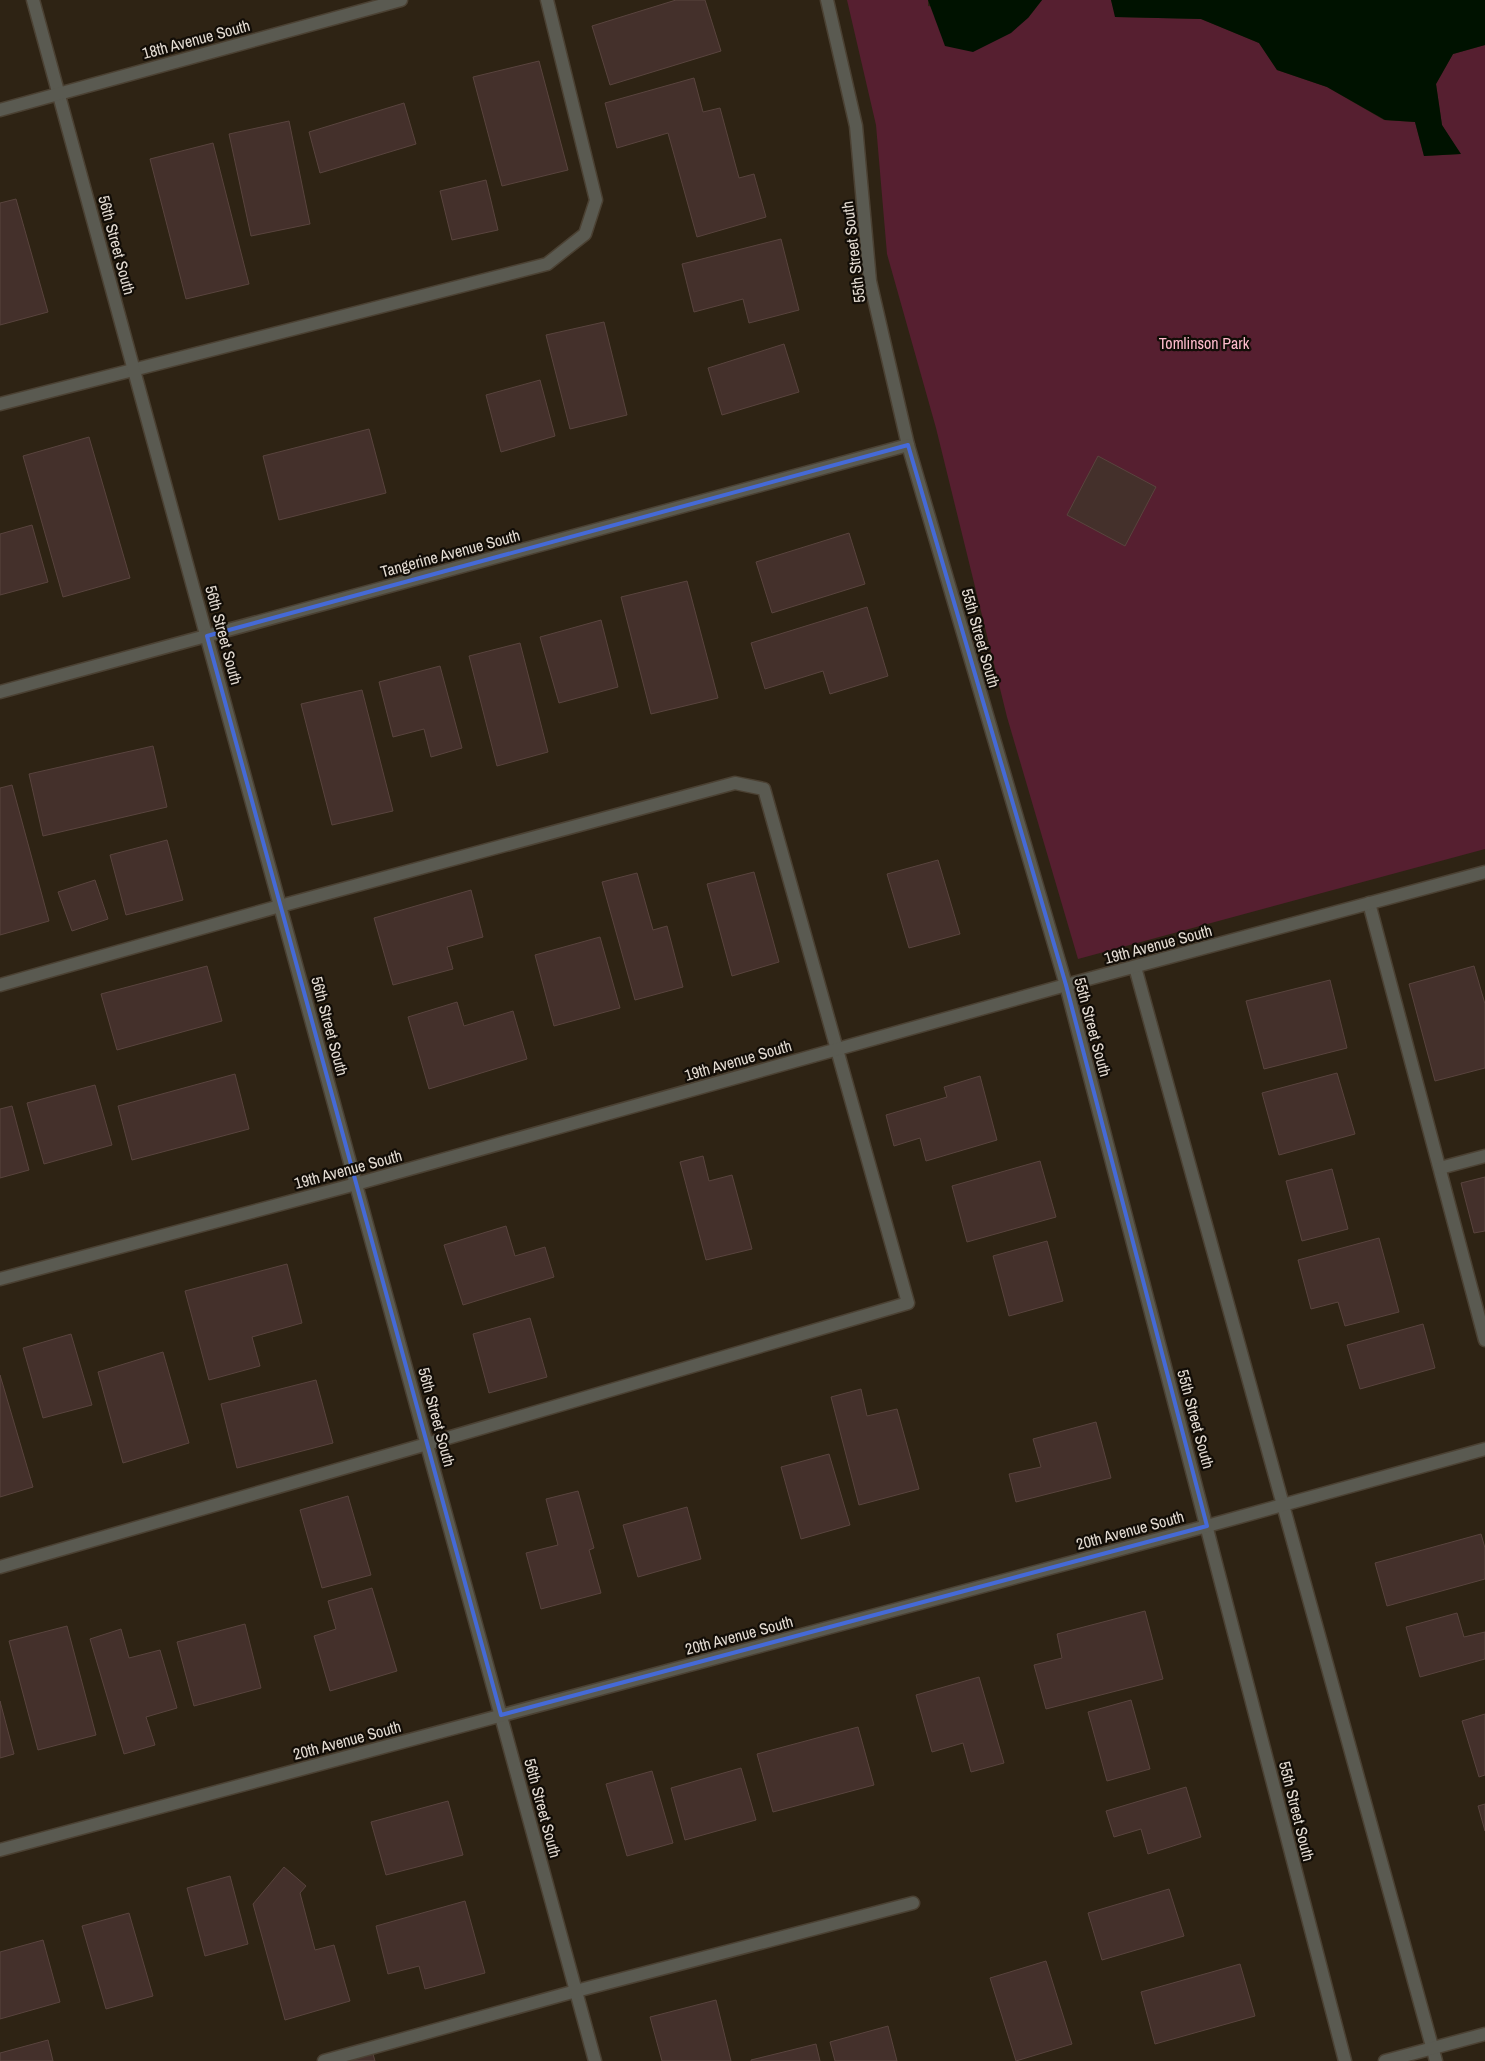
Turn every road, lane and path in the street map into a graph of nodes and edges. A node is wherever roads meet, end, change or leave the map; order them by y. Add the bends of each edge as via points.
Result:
1 (33, 0) edge
2 (401, 0) edge
3 (547, 0) edge
4 (827, 0) edge
5 (59, 94) junction
6 (0, 110) edge
7 (134, 369) junction
8 (0, 404) edge
9 (908, 445) junction
10 (207, 636) junction
11 (0, 692) edge
12 (1485, 872) edge
13 (1369, 903) junction
14 (280, 906) junction
15 (1135, 967) junction
16 (0, 985) edge
17 (1066, 985) junction
18 (837, 1049) junction
19 (1485, 1156) edge
20 (1440, 1168) junction
21 (356, 1184) junction
22 (0, 1279) edge
23 (1485, 1340) edge
24 (427, 1444) junction
25 (1485, 1449) edge
26 (1283, 1505) junction
27 (1207, 1526) junction
28 (0, 1566) edge
29 (501, 1715) junction
30 (0, 1850) edge
31 (913, 1903) dead end
32 (576, 1991) junction
33 (1485, 2034) edge
34 (1433, 2048) junction
35 (324, 2061) edge
36 (596, 2061) edge
37 (1345, 2061) edge
38 (1385, 2061) edge
39 (1436, 2061) edge

1 - 5 street, 56th Street South
2 - 5 street, 18th Avenue South
3 - 7 street via 596,200 585,234 547,264
4 - 9 street, 55th Street South via 856,126 870,281
5 - 6 street, 18th Avenue South
5 - 7 street, 56th Street South
7 - 8 street
7 - 10 street, 56th Street South
9 - 10 street, Tangerine Avenue South
9 - 17 street, 55th Street South
10 - 11 street, Tangerine Avenue South
10 - 14 street, 56th Street South
12 - 13 street, 19th Avenue South
13 - 15 street, 19th Avenue South
13 - 20 street
14 - 16 street
14 - 18 street via 735,783 764,789
14 - 21 street, 56th Street South
15 - 17 street, 19th Avenue South
15 - 26 street
17 - 18 street, 19th Avenue South
17 - 27 street, 55th Street South
18 - 21 street, 19th Avenue South
18 - 24 street via 908,1303
19 - 20 street
20 - 23 street
21 - 22 street, 19th Avenue South
21 - 24 street, 56th Street South
24 - 28 street
24 - 29 street, 56th Street South
25 - 26 street, 20th Avenue South
26 - 27 street, 20th Avenue South
26 - 34 street
27 - 29 street, 20th Avenue South
27 - 37 street, 55th Street South
29 - 30 street, 20th Avenue South
29 - 32 street, 56th Street South
31 - 32 street
32 - 35 street
32 - 36 street, 56th Street South
33 - 34 street
34 - 38 street
34 - 39 street

